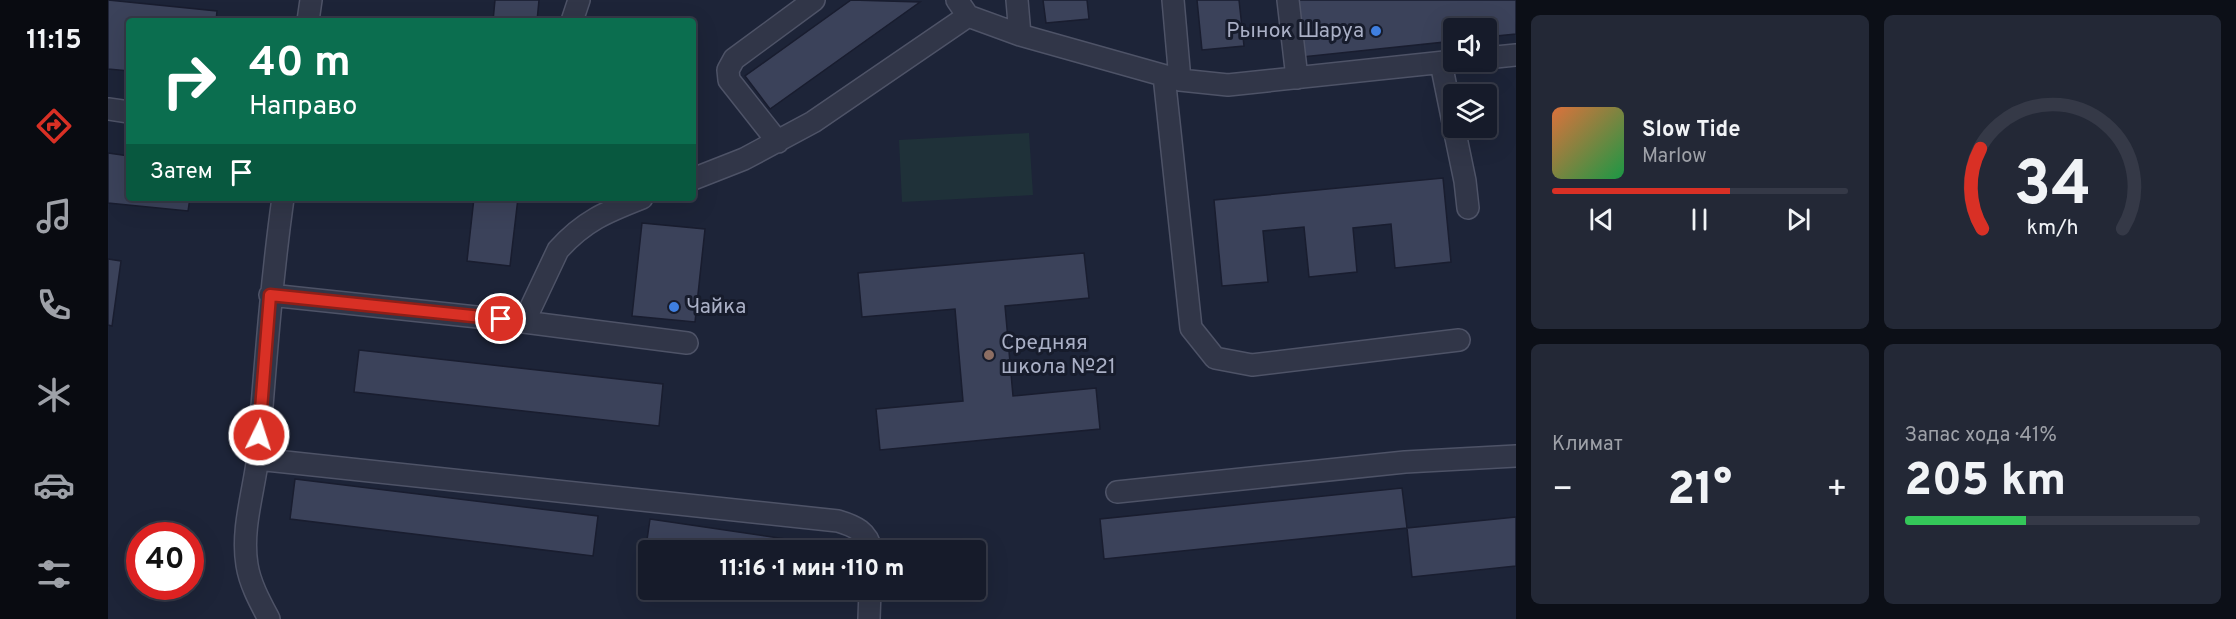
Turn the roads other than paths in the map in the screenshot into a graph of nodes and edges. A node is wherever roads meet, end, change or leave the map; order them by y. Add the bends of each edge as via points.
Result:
1 (311, 0) edge
2 (579, 0) edge
3 (814, 0) edge
4 (1017, 0) edge
5 (1173, 0) edge
6 (1288, 0) edge
7 (962, 8) edge
8 (308, 18) edge
9 (573, 18) edge
10 (1020, 35) junction
11 (1516, 54) edge
12 (1497, 57) edge
13 (1443, 62) edge
14 (1172, 78) junction
15 (1297, 78) junction
16 (108, 109) edge
17 (126, 112) edge
18 (1456, 138) edge
19 (778, 142) junction
20 (696, 177) edge
21 (283, 201) edge
22 (616, 202) edge
23 (1468, 208) dead end
24 (270, 295) junction
25 (524, 322) junction
26 (1459, 340) dead end
27 (687, 343) dead end
28 (1516, 456) edge
29 (257, 459) junction
30 (1117, 492) dead end
31 (869, 540) edge
32 (870, 600) edge
33 (269, 619) edge
34 (869, 619) edge

1 - 8 street
2 - 9 street
3 - 19 street via 734,59 728,70 729,80
4 - 10 street
5 - 14 street
6 - 15 street
7 - 10 street
7 - 19 street via 813,122
10 - 14 street
11 - 12 street
13 - 15 street
14 - 15 street via 1228,85
14 - 26 street via 1191,328 1215,358 1252,365
16 - 17 street
18 - 23 street
19 - 20 street
21 - 24 street
22 - 25 street via 558,250
24 - 25 street
24 - 29 street
25 - 27 street
28 - 30 street via 1405,462
29 - 31 street via 838,521 860,530
29 - 33 street via 247,564
32 - 34 street

